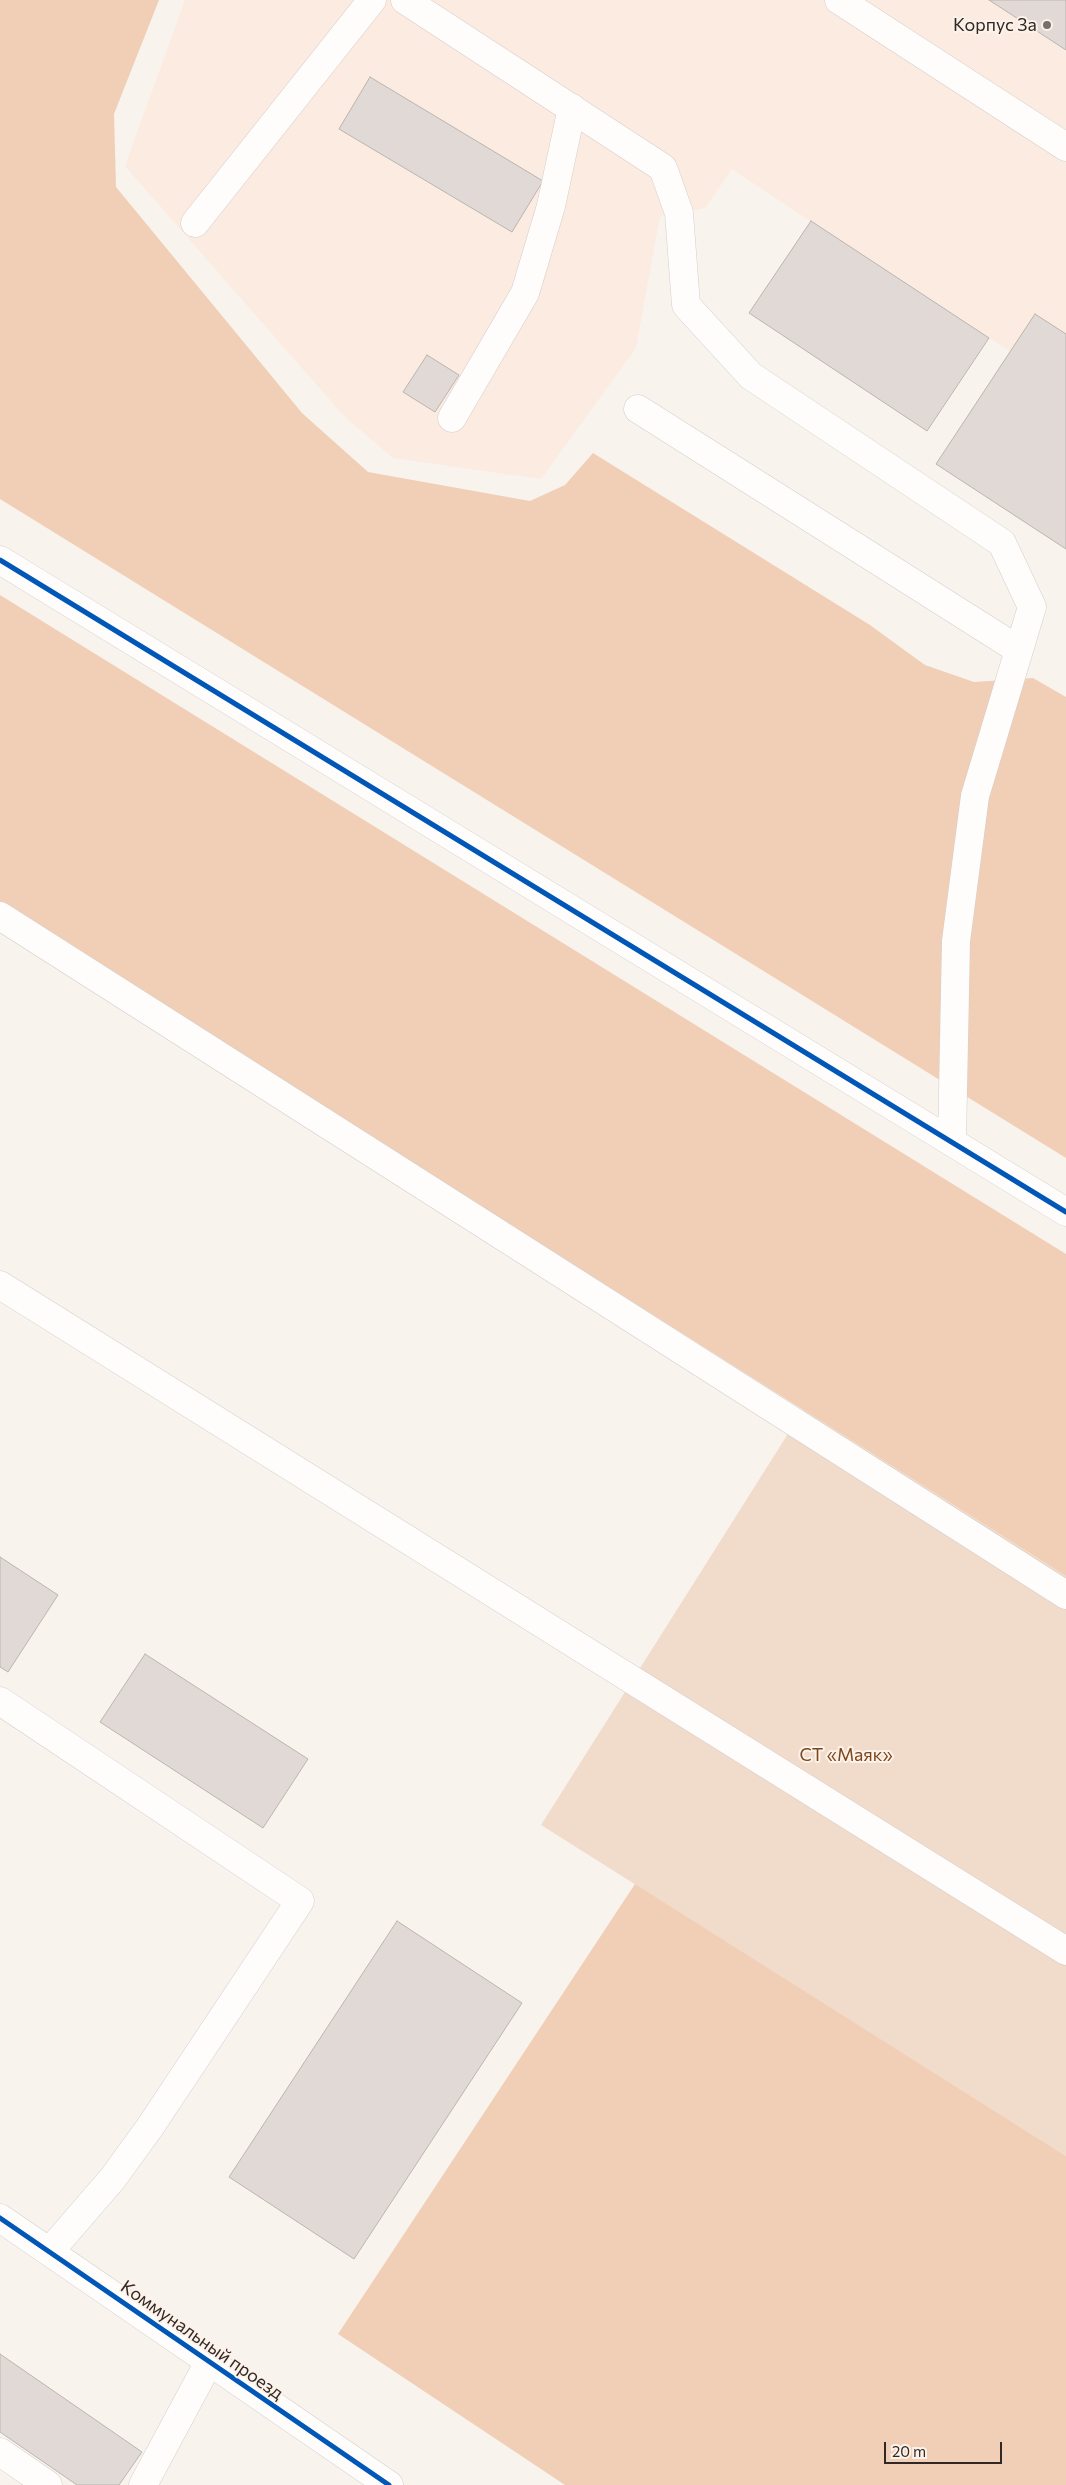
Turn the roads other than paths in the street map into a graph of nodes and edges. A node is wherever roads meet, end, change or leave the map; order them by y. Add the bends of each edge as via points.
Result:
1 (372, 0) edge
2 (405, 0) edge
3 (839, 0) edge
4 (572, 108) junction
5 (1066, 147) edge
6 (195, 223) dead end
7 (638, 409) dead end
8 (452, 418) dead end
9 (0, 560) edge
10 (1019, 650) junction
11 (0, 916) edge
12 (952, 1142) junction
13 (1066, 1212) edge
14 (0, 1285) edge
15 (1066, 1595) edge
16 (0, 1702) edge
17 (1066, 1951) edge
18 (0, 2218) edge
19 (50, 2251) junction
20 (209, 2362) junction
21 (0, 2452) edge
22 (48, 2485) edge
23 (143, 2485) edge
24 (389, 2485) edge

1 - 6 street
2 - 4 street
3 - 5 street
4 - 8 street via 551,206 525,293
4 - 10 street via 663,168 678,213 686,305 751,376 1002,543 1032,607
7 - 10 street
9 - 12 street
10 - 12 street via 975,796 956,941
11 - 15 street
12 - 13 street
14 - 17 street
16 - 19 street via 300,1901 114,2178
18 - 19 street, Коммунальный проезд
19 - 20 street, Коммунальный проезд
20 - 23 street
20 - 24 street, Коммунальный проезд
21 - 22 street

